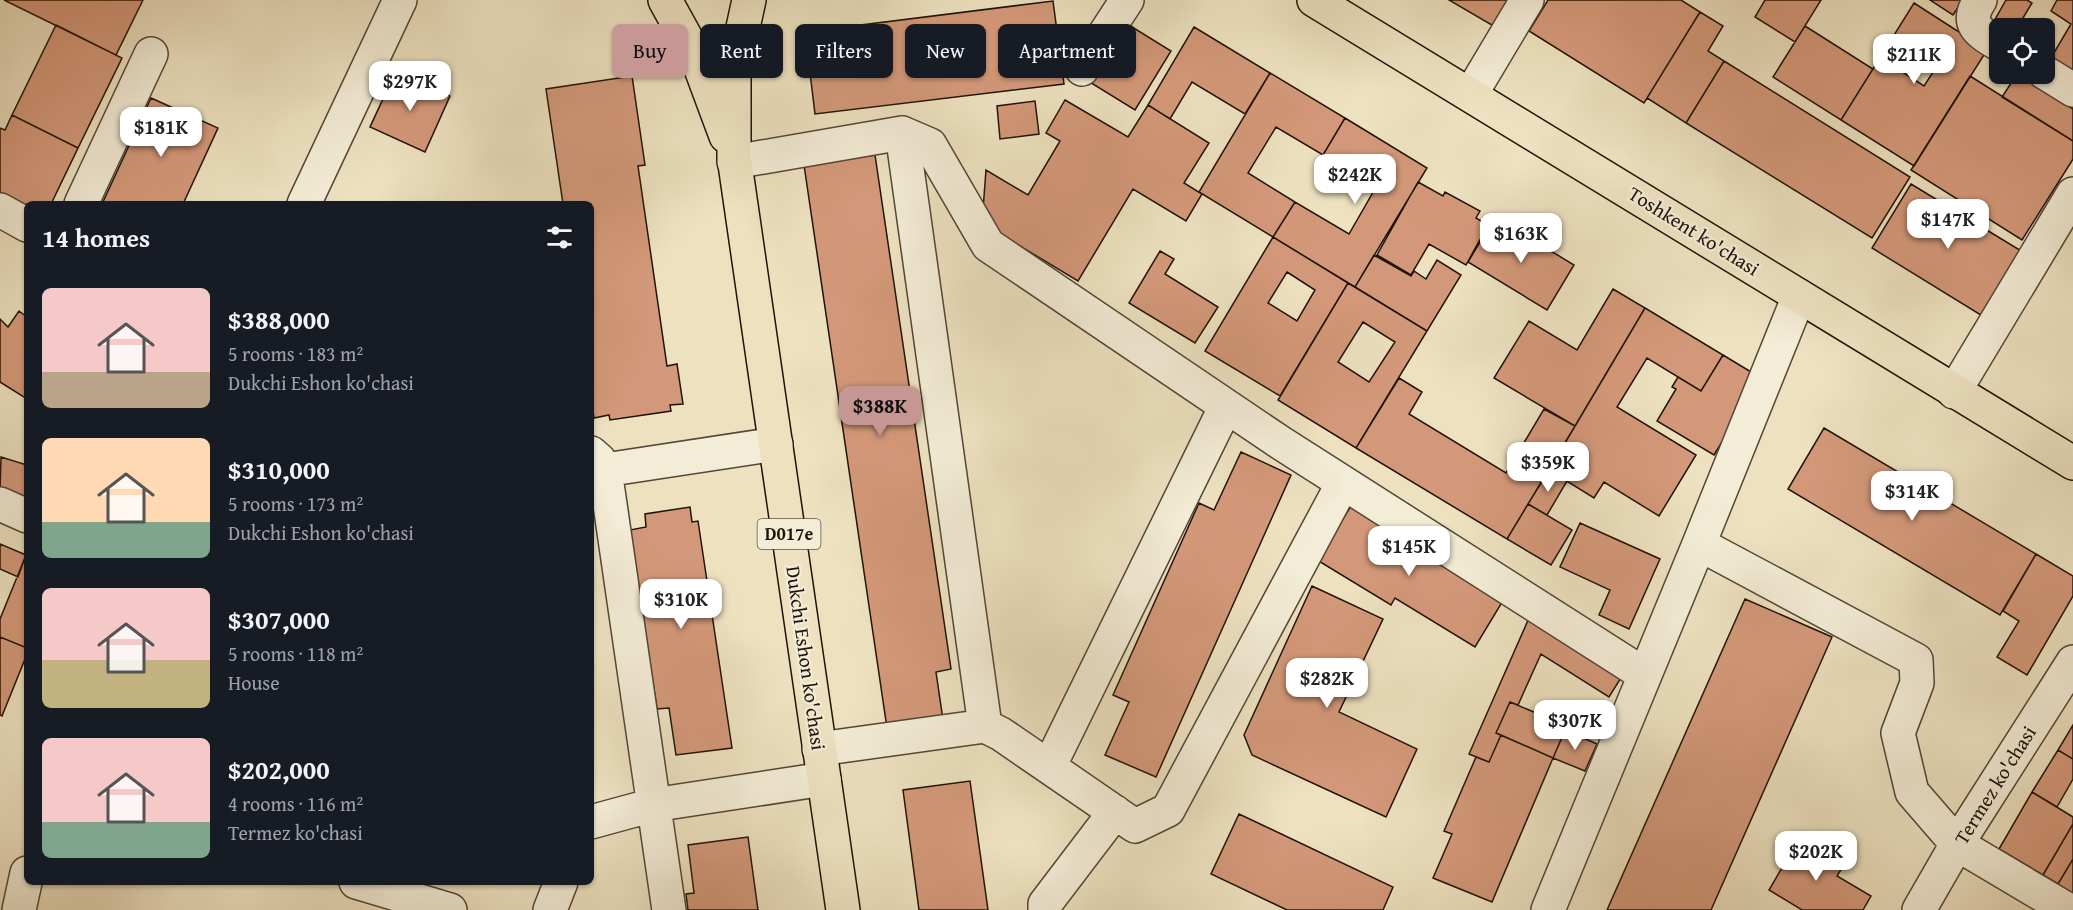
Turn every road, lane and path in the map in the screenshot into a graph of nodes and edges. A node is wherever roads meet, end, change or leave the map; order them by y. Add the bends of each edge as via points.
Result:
1 (400, 0) edge
2 (665, 0) edge
3 (749, 0) edge
4 (1127, 0) edge
5 (1314, 0) edge
6 (1527, 0) edge
7 (1980, 0) edge
8 (1111, 24) edge
9 (1989, 38) edge
10 (151, 54) dead end
11 (2055, 79) edge
12 (2073, 90) edge
13 (1471, 94) junction
14 (902, 133) junction
15 (734, 160) junction
16 (2073, 194) edge
17 (82, 201) edge
18 (305, 201) edge
19 (0, 210) edge
20 (24, 223) edge
21 (1799, 296) junction
22 (1954, 392) junction
23 (1226, 406) junction
24 (776, 444) junction
25 (598, 462) edge
26 (2073, 463) edge
27 (1343, 483) junction
28 (0, 504) edge
29 (24, 515) edge
30 (1700, 544) junction
31 (2073, 662) edge
32 (1644, 675) junction
33 (985, 726) junction
34 (822, 764) junction
35 (1049, 767) junction
36 (653, 805) junction
37 (1115, 812) junction
38 (594, 821) edge
39 (1957, 844) junction
40 (24, 885) edge
41 (366, 885) edge
42 (560, 885) edge
43 (19, 910) edge
44 (450, 910) edge
45 (550, 910) edge
46 (669, 910) edge
47 (843, 910) edge
48 (1045, 910) edge
49 (1548, 910) edge
50 (1919, 910) edge
51 (2068, 910) edge

1 - 18 street
2 - 15 main road, D017e via 698,58
3 - 15 main road, D017e via 734,69
4 - 8 street
5 - 13 main road, Toshkent ko'chasi
6 - 13 street
7 - 9 street via 1974,23
10 - 17 street
11 - 12 street
13 - 21 main road, Toshkent ko'chasi
14 - 15 street
14 - 23 street via 930,145 988,245
14 - 33 street
15 - 24 main road, Dukchi Eshon ko'chasi / D017e
16 - 22 street
19 - 20 street
21 - 22 main road, Toshkent ko'chasi
21 - 30 street
22 - 26 main road, Toshkent ko'chasi
23 - 27 street
23 - 35 street
24 - 25 street
24 - 34 main road, Dukchi Eshon ko'chasi / D017e
25 - 36 street
27 - 32 street
27 - 37 street via 1168,810 1136,826
28 - 29 street
30 - 32 street
30 - 39 street via 1917,660 1917,683 1898,733 1912,792
31 - 39 street, Termez ko'chasi
32 - 49 street
33 - 34 street
33 - 35 street
34 - 36 street
34 - 47 main road, Dukchi Eshon ko'chasi / D017e
35 - 37 street
36 - 38 street
36 - 46 street
37 - 48 street via 1045,904
39 - 50 street, Termez ko'chasi
39 - 51 street
40 - 43 street
41 - 44 street
42 - 45 street

